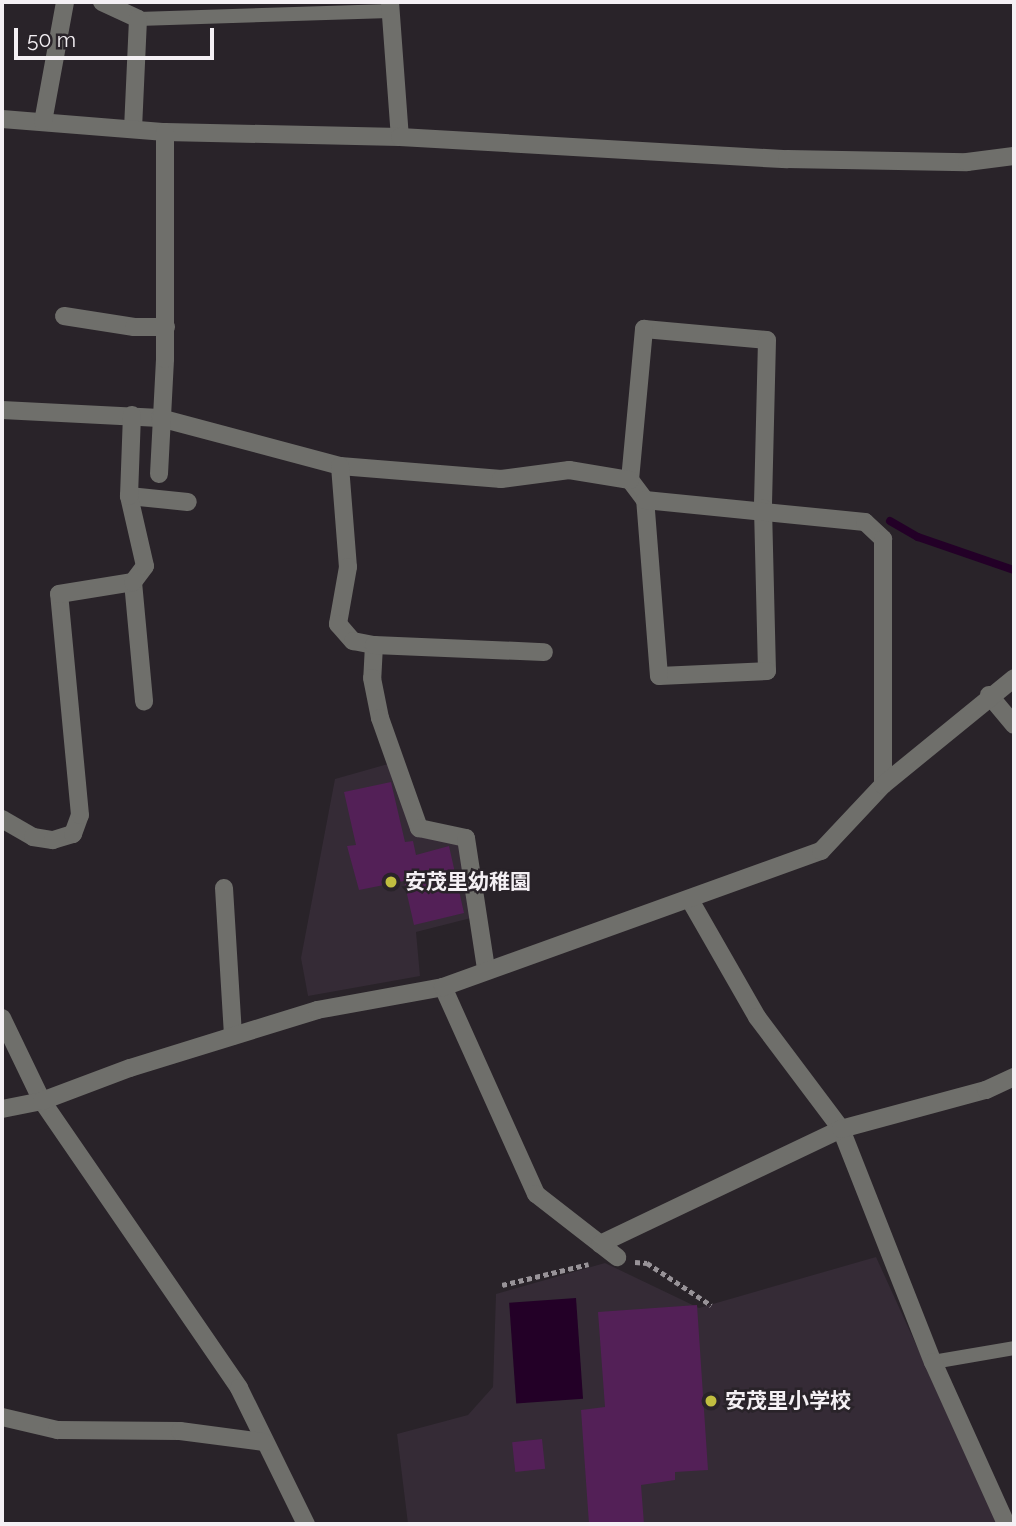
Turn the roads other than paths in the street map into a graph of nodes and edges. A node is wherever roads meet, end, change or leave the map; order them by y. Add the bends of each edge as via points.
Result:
1 (65, 2) edge
2 (102, 2) edge
3 (390, 6) edge
4 (138, 19) junction
5 (2, 119) edge
6 (43, 121) junction
7 (133, 128) junction
8 (165, 132) junction
9 (400, 137) junction
10 (1014, 156) edge
11 (64, 316) dead end
12 (166, 327) junction
13 (2, 410) edge
14 (132, 415) junction
15 (160, 418) junction
16 (340, 466) junction
17 (159, 474) dead end
18 (630, 480) junction
19 (128, 496) junction
20 (645, 499) junction
21 (188, 502) dead end
22 (763, 508) junction
23 (133, 582) junction
24 (374, 645) junction
25 (544, 652) dead end
26 (1014, 678) edge
27 (989, 695) junction
28 (144, 701) dead end
29 (1014, 725) edge
30 (883, 785) junction
31 (2, 818) edge
32 (224, 888) dead end
33 (690, 900) junction
34 (486, 968) junction
35 (443, 987) junction
36 (2, 1018) edge
37 (233, 1036) junction
38 (1014, 1077) edge
39 (42, 1101) junction
40 (2, 1109) edge
41 (841, 1129) junction
42 (600, 1244) junction
43 (617, 1257) road end
44 (1014, 1348) edge
45 (933, 1362) junction
46 (2, 1417) edge
47 (264, 1442) junction
48 (306, 1524) edge
49 (1006, 1524) edge

1 - 6 street
2 - 4 street
3 - 4 lane
3 - 9 street
4 - 7 street
5 - 6 street
6 - 7 street
7 - 8 street
8 - 9 street
8 - 12 street
9 - 10 street via 787,159 967,162
11 - 12 street
12 - 15 street
13 - 14 street
14 - 15 street
14 - 19 street
15 - 16 street
15 - 17 street
16 - 18 street via 501,479 569,470
16 - 24 street via 348,567 338,624 354,641
18 - 20 street
18 - 22 street via 644,329 767,340
19 - 21 street
19 - 23 street via 145,566
20 - 22 street
20 - 22 street via 659,676 767,671
22 - 30 street via 865,522 883,540
23 - 28 street
23 - 31 street via 59,594 80,815 72,834 53,840 33,837
24 - 25 street
24 - 34 street via 372,678 380,718 419,828 466,838
26 - 27 street
27 - 29 street
27 - 30 street
30 - 33 street via 821,850
32 - 37 street
33 - 34 street
33 - 41 street via 757,1017
34 - 35 street
35 - 37 street via 317,1010
35 - 42 street via 536,1194
36 - 39 street
37 - 39 street
38 - 41 street via 986,1090
39 - 40 street
39 - 47 street via 239,1388
41 - 42 street
41 - 45 street
42 - 43 street
44 - 45 lane
45 - 49 street
46 - 47 street via 57,1430 180,1432
47 - 48 street

